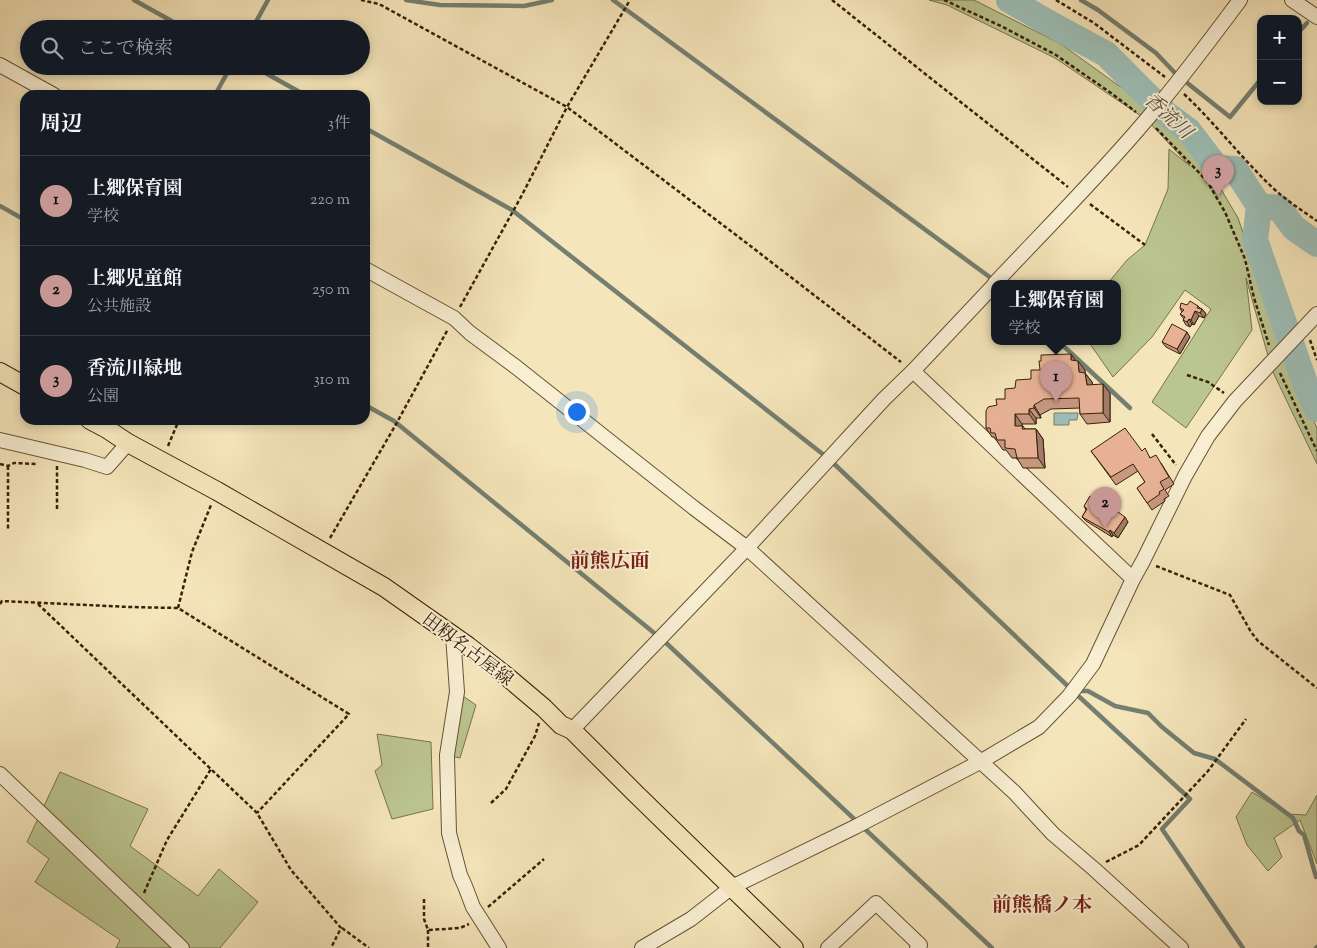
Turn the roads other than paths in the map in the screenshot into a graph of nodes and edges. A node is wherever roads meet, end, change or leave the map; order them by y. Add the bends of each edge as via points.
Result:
1 (1240, 0) edge
2 (1292, 0) edge
3 (1317, 17) edge
4 (0, 65) edge
5 (45, 90) edge
6 (370, 272) edge
7 (998, 280) edge
8 (991, 287) edge
9 (1317, 314) edge
10 (0, 372) edge
11 (913, 372) junction
12 (20, 383) edge
13 (99, 425) edge
14 (0, 440) edge
15 (128, 443) junction
16 (747, 548) junction
17 (1133, 578) junction
18 (453, 635) junction
19 (572, 730) junction
20 (980, 762) junction
21 (0, 774) edge
22 (732, 887) junction
23 (182, 948) edge
24 (499, 948) edge
25 (642, 948) edge
26 (794, 948) edge
27 (828, 948) edge
28 (917, 948) edge
29 (1181, 948) edge

1 - 7 street via 1146,120
2 - 3 street
4 - 5 street
6 - 16 street via 454,318
8 - 11 street
9 - 17 street via 1235,401 1208,436
10 - 12 main road
11 - 16 street via 884,399
11 - 17 street
13 - 15 main road, 田籾名古屋線
14 - 15 street via 107,467
15 - 18 main road, 田籾名古屋線 via 384,587
16 - 19 street
16 - 20 street
17 - 20 street via 1093,664 1069,696 1039,727
18 - 19 main road, 田籾名古屋線 via 505,675 561,725
18 - 24 street via 457,692 446,755 449,833 473,907
19 - 22 main road, 田籾名古屋線
20 - 22 street
20 - 29 street via 1014,792 1053,834
21 - 23 street
22 - 25 street via 691,919
22 - 26 main road, 田籾名古屋線
27 - 28 street via 876,903 920,945

